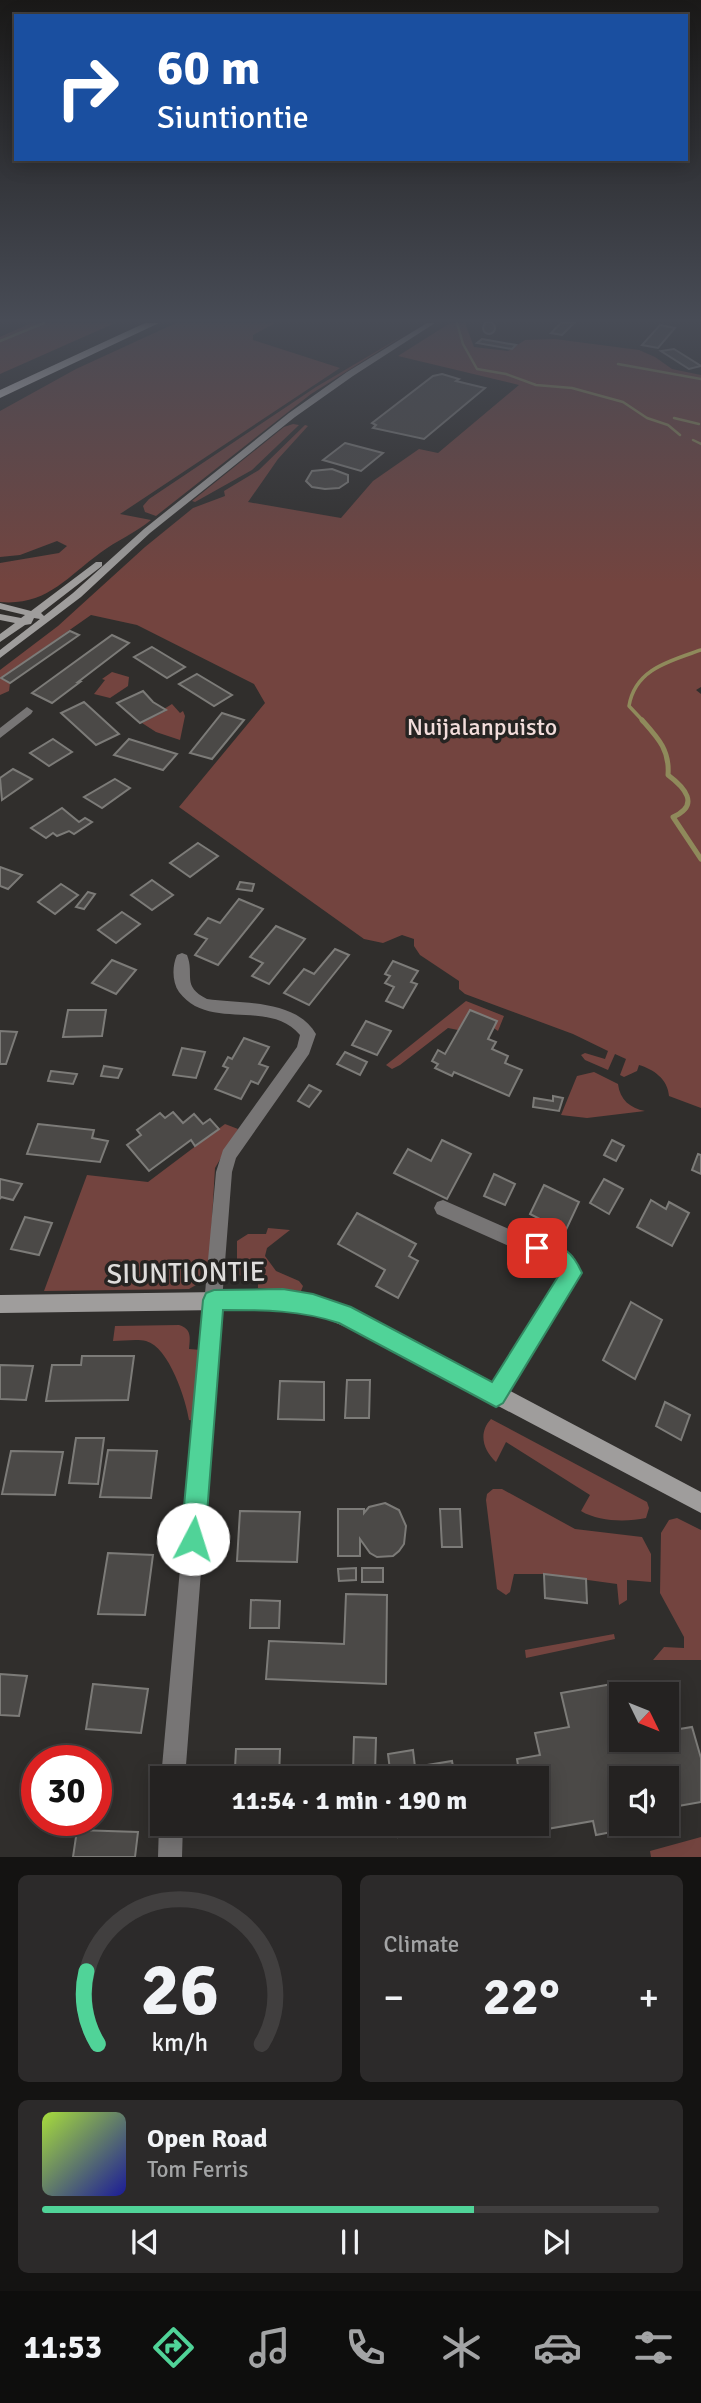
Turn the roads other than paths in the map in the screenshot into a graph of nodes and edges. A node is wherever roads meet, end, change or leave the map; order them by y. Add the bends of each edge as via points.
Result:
1 (300, 410) edge
2 (147, 531) junction
3 (0, 606) edge
4 (35, 613) junction
5 (0, 617) edge
6 (46, 621) junction
7 (23, 622) junction
8 (0, 639) edge
9 (0, 655) edge
10 (27, 711) dead end
11 (0, 734) edge
12 (182, 959) dead end
13 (443, 1208) dead end
14 (214, 1300) junction
15 (0, 1304) edge
16 (496, 1396) junction
17 (701, 1503) edge
18 (174, 1766) edge
19 (171, 1836) edge
20 (170, 1857) edge

1 - 2 main road
2 - 4 main road
2 - 6 main road
3 - 4 main road
4 - 6 main road
4 - 7 main road
5 - 7 main road
6 - 7 main road
6 - 9 main road
7 - 8 main road
10 - 11 street
12 - 14 street via 181,983 194,999 218,1007 284,1015 298,1021 308,1034 304,1049 229,1155
13 - 16 street via 557,1255 572,1273
14 - 15 main road, SIUNTIONTIE
14 - 16 main road, SIUNTIONTIE via 313,1304 369,1327
14 - 18 street
16 - 17 main road, SIUNTIONTIE
19 - 20 street

